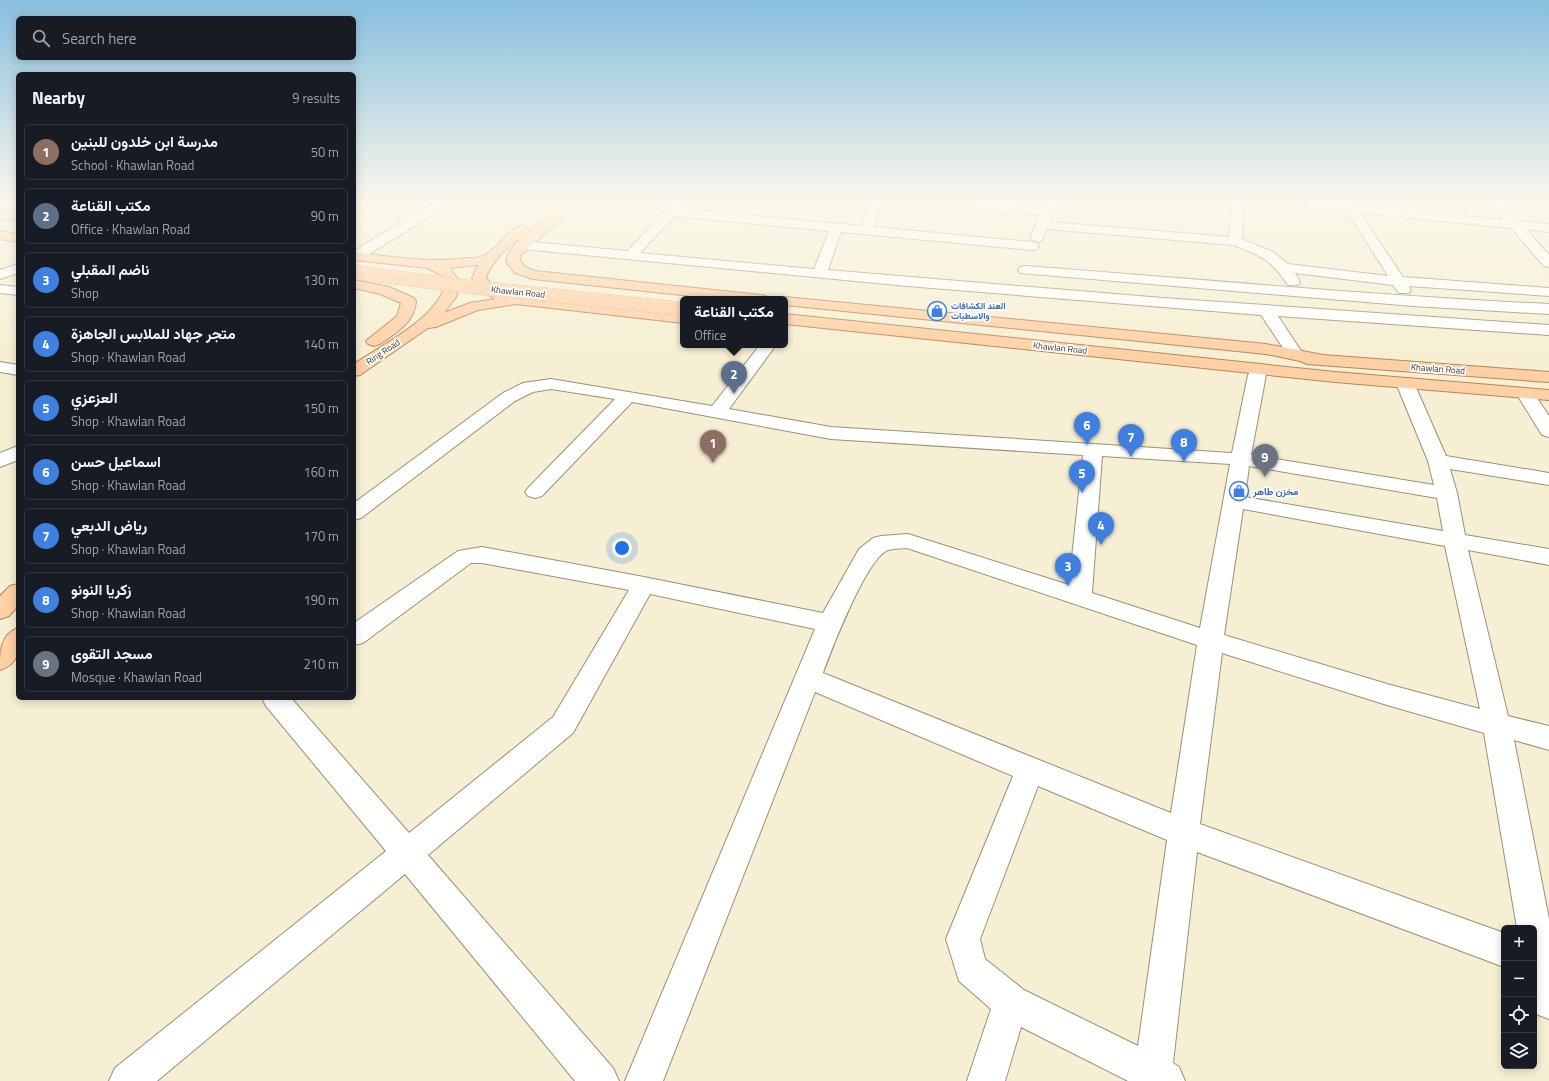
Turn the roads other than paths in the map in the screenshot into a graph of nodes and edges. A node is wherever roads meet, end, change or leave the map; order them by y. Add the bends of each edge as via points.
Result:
1 (496, 254) edge
2 (514, 254) edge
3 (621, 254) edge
4 (826, 254) edge
5 (1030, 254) edge
6 (1268, 254) edge
7 (1381, 254) edge
8 (1541, 254) edge
9 (630, 256) joint
10 (356, 258) edge
11 (356, 258) edge
12 (490, 258) junction
13 (382, 259) junction
14 (1549, 263) edge
15 (431, 265) junction
16 (1286, 268) junction
17 (16, 269) edge
18 (1025, 270) junction
19 (356, 272) edge
20 (820, 272) junction
21 (0, 276) edge
22 (356, 277) edge
23 (569, 280) junction
24 (1398, 281) junction
25 (361, 285) edge
26 (0, 289) edge
27 (1019, 290) junction
28 (1297, 291) junction
29 (16, 292) edge
30 (1549, 292) edge
31 (731, 296) edge
32 (680, 299) edge
33 (516, 300) junction
34 (788, 301) edge
35 (1413, 302) junction
36 (544, 303) junction
37 (1549, 308) edge
38 (680, 309) edge
39 (788, 310) edge
40 (1266, 310) junction
41 (1309, 314) junction
42 (680, 318) edge
43 (788, 319) edge
44 (866, 323) junction
45 (788, 328) edge
46 (1549, 330) edge
47 (411, 333) junction
48 (766, 348) edge
49 (356, 353) edge
50 (1295, 354) junction
51 (1327, 360) junction
52 (0, 367) edge
53 (16, 370) edge
54 (356, 370) edge
55 (1257, 375) junction
56 (1335, 376) junction
57 (1549, 377) edge
58 (1405, 383) junction
59 (1525, 394) junction
60 (1549, 395) edge
61 (628, 396) junction
62 (717, 412) junction
63 (1549, 431) edge
64 (1093, 450) junction
65 (16, 453) edge
66 (1240, 459) junction
67 (0, 461) edge
68 (1438, 461) junction
69 (1549, 479) edge
70 (535, 492) dead end
71 (1447, 493) junction
72 (1233, 501) junction
73 (357, 506) edge
74 (1455, 540) junction
75 (1549, 557) edge
76 (644, 585) junction
77 (16, 594) edge
78 (1080, 597) junction
79 (0, 610) edge
80 (830, 623) junction
81 (356, 635) edge
82 (16, 640) edge
83 (1212, 641) junction
84 (0, 660) edge
85 (807, 678) junction
86 (277, 700) edge
87 (1497, 726) junction
88 (1549, 738) edge
89 (1030, 770) junction
90 (1185, 832) junction
91 (405, 853) junction
92 (1533, 925) edge
93 (1537, 944) edge
94 (1501, 949) edge
95 (1541, 964) edge
96 (1549, 1001) edge
97 (1011, 1003) junction
98 (1157, 1079) edge
99 (128, 1081) edge
100 (600, 1081) edge
101 (644, 1081) edge
102 (986, 1081) edge

1 - 12 main road
2 - 23 main road, Khawlan Road via 513,262 520,270 533,275
3 - 9 street
4 - 20 street
5 - 18 street
6 - 16 street
7 - 24 street
8 - 14 street
9 - 20 street
10 - 13 main road
11 - 32 main road, Khawlan Road via 471,278
12 - 15 main road via 454,265
12 - 33 main road via 481,268 479,278 484,287 497,295
13 - 15 main road
13 - 22 main road
15 - 47 main road via 446,272 453,283 449,297
16 - 24 street
16 - 28 street
17 - 21 street
18 - 27 street
18 - 28 street
19 - 38 main road, Khawlan Road, bridge
20 - 27 street
23 - 31 main road, Khawlan Road
23 - 36 main road
24 - 30 street
24 - 35 street
25 - 49 main road via 399,295 409,301 409,309 390,330
26 - 29 street
27 - 40 street
28 - 35 street
28 - 41 street
33 - 36 main road, Khawlan Road
33 - 47 main road via 475,306
34 - 50 main road, Khawlan Road
35 - 37 street
36 - 42 main road, Khawlan Road
39 - 44 main road, Khawlan Road
40 - 41 street
40 - 50 street
41 - 46 street
43 - 44 main road, Khawlan Road
44 - 51 main road, Khawlan Road
44 - 56 main road, Khawlan Road
45 - 55 main road, Khawlan Road
47 - 54 main road, Ring Road
48 - 62 street
50 - 51 main road, Khawlan Road
51 - 57 main road, Khawlan Road
52 - 53 street
55 - 56 main road, Khawlan Road
55 - 66 street
56 - 58 main road, Khawlan Road
58 - 59 main road, Khawlan Road
58 - 68 street
59 - 60 main road, Khawlan Road
59 - 63 street
61 - 62 street
61 - 70 street
61 - 73 street via 551,384 529,387 509,397
62 - 64 street via 831,433
64 - 66 street
64 - 78 street
65 - 67 street
66 - 71 street
66 - 72 street
68 - 69 street
68 - 71 street
71 - 74 street
72 - 74 street
72 - 83 street
74 - 75 street
74 - 87 street
76 - 80 street
76 - 81 street via 482,555 466,556
76 - 91 street via 563,725
77 - 79 main road
78 - 80 street via 908,542 881,543 867,554
78 - 83 street
80 - 85 street
82 - 84 main road
83 - 87 street
83 - 90 street
85 - 89 street
85 - 101 street
86 - 91 street
87 - 88 street
87 - 92 street
89 - 90 street
89 - 97 street via 963,939 971,969
90 - 94 street
90 - 98 street
91 - 99 street
91 - 100 street
93 - 95 street
95 - 96 street
97 - 98 street
97 - 102 street

